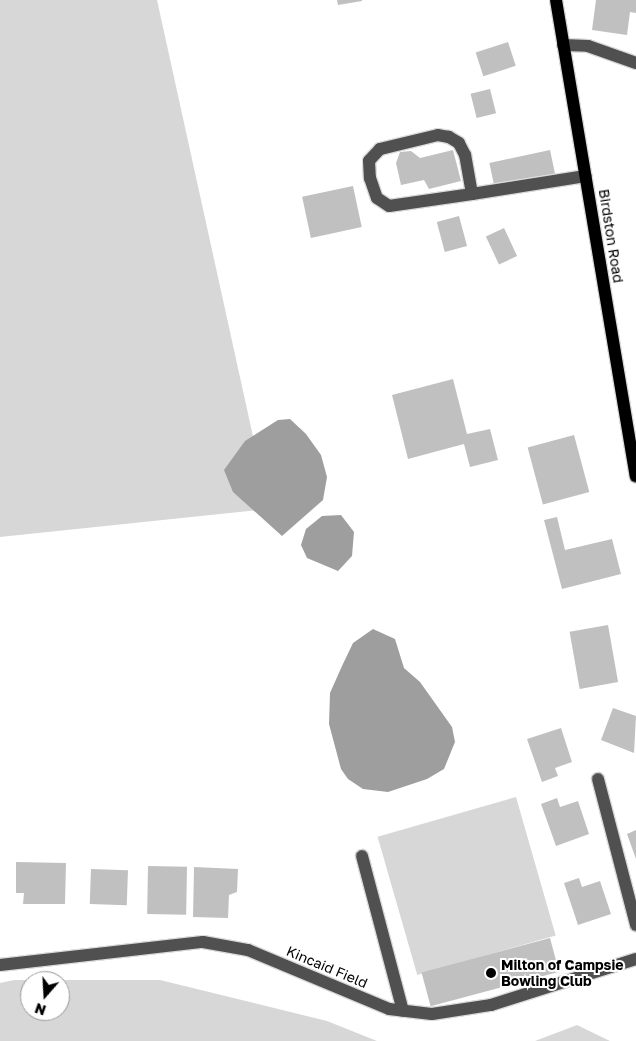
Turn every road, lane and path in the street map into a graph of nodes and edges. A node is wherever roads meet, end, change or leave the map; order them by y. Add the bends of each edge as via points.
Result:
1 (556, 0) edge
2 (563, 45) junction
3 (636, 63) edge
4 (586, 176) junction
5 (472, 194) junction
6 (636, 476) edge
7 (598, 779) dead end
8 (362, 856) dead end
9 (636, 925) edge
10 (636, 959) edge
11 (0, 965) edge
12 (403, 1011) junction

1 - 2 main road, Birdston Road
2 - 3 street via 588,46
2 - 4 main road, Birdston Road
4 - 5 street
4 - 6 main road, Birdston Road
5 - 5 street via 389,206 377,198 370,178 370,161 380,149 438,135 449,137 459,143 465,155
7 - 9 street
8 - 12 street
10 - 12 street, Kincaid Field via 491,1006 432,1014
11 - 12 street, Kincaid Field via 203,942 248,950 389,1009

